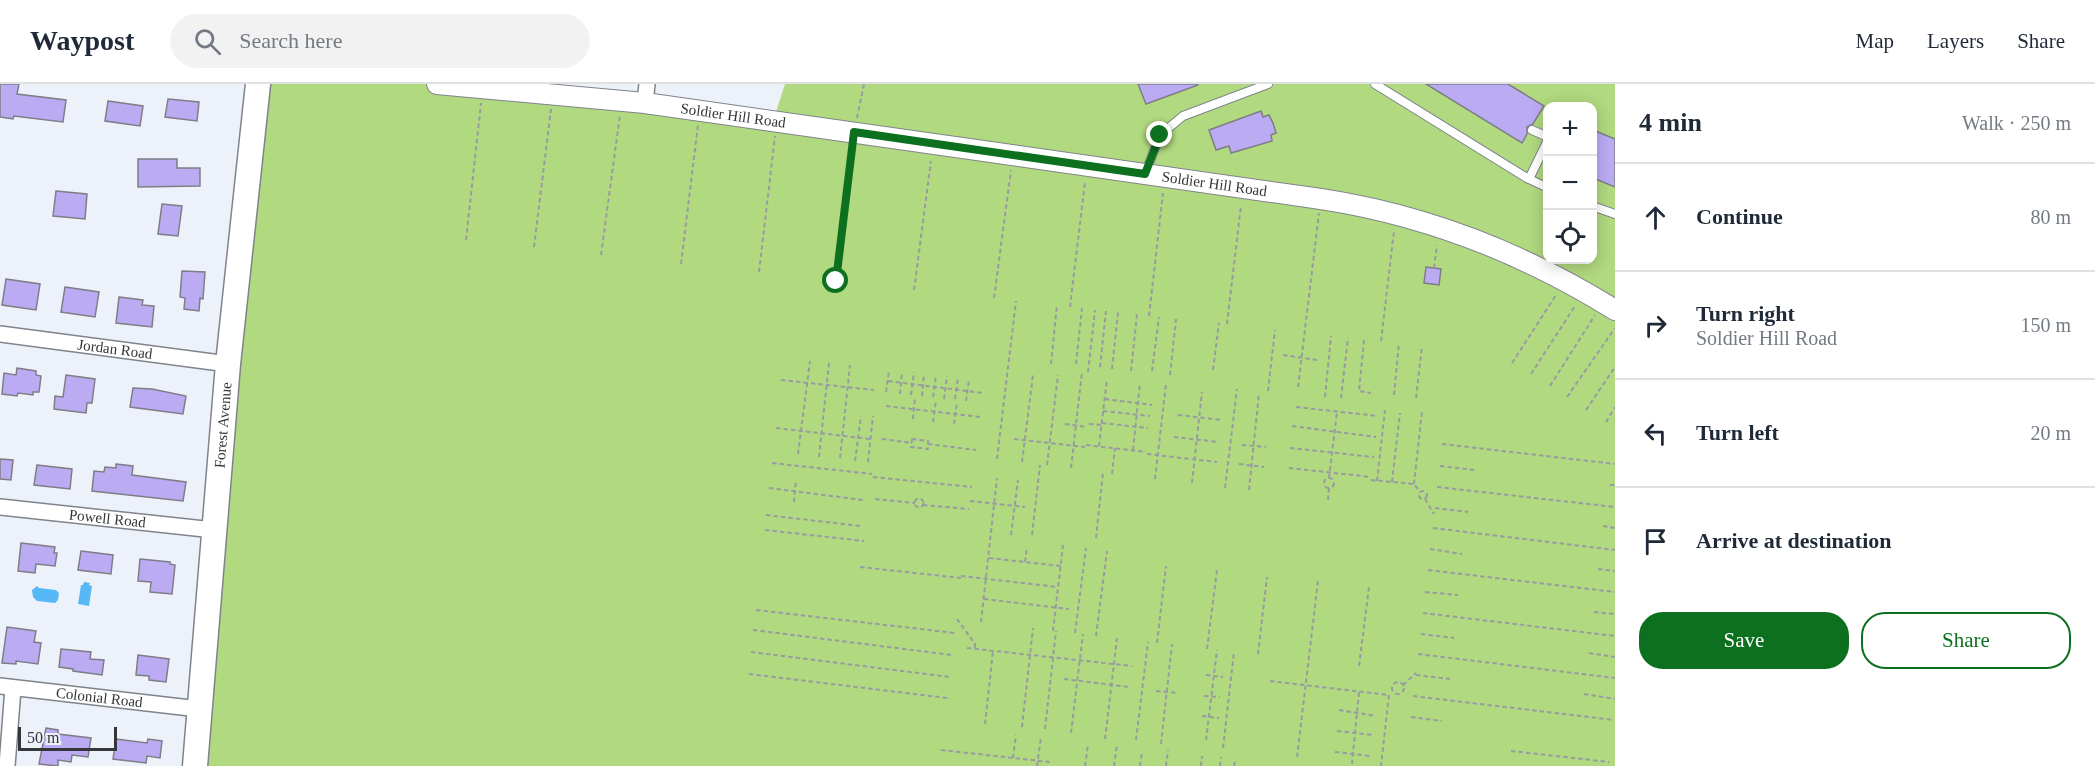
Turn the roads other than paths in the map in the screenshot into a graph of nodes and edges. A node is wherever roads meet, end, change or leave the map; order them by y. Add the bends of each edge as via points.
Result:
1 (258, 84) edge
2 (437, 84) edge
3 (1268, 84) edge
4 (1375, 84) edge
5 (646, 93) edge
6 (1532, 130) dead end
7 (1543, 136) edge
8 (1543, 149) edge
9 (1145, 174) junction
10 (1529, 179) junction
11 (1543, 186) edge
12 (1597, 207) edge
13 (1615, 214) edge
14 (1606, 311) edge
15 (0, 334) edge
16 (228, 364) junction
17 (0, 507) edge
18 (214, 530) junction
19 (6, 687) edge
20 (199, 709) junction
21 (7, 766) edge
22 (195, 766) edge

1 - 16 main road, Forest Avenue
2 - 5 street, Soldier Hill Road via 622,101
3 - 9 lane via 1183,116 1160,135
4 - 10 lane
5 - 9 street, Soldier Hill Road via 699,110
6 - 7 lane
8 - 10 lane
9 - 14 street, Soldier Hill Road via 1321,199 1439,227 1514,255 1585,291
10 - 11 lane
12 - 13 lane
15 - 16 street, Jordan Road
16 - 18 main road, Forest Avenue
17 - 18 street, Powell Road
18 - 20 main road, Forest Avenue
19 - 20 street, Colonial Road
19 - 21 street
20 - 22 main road, Forest Avenue

